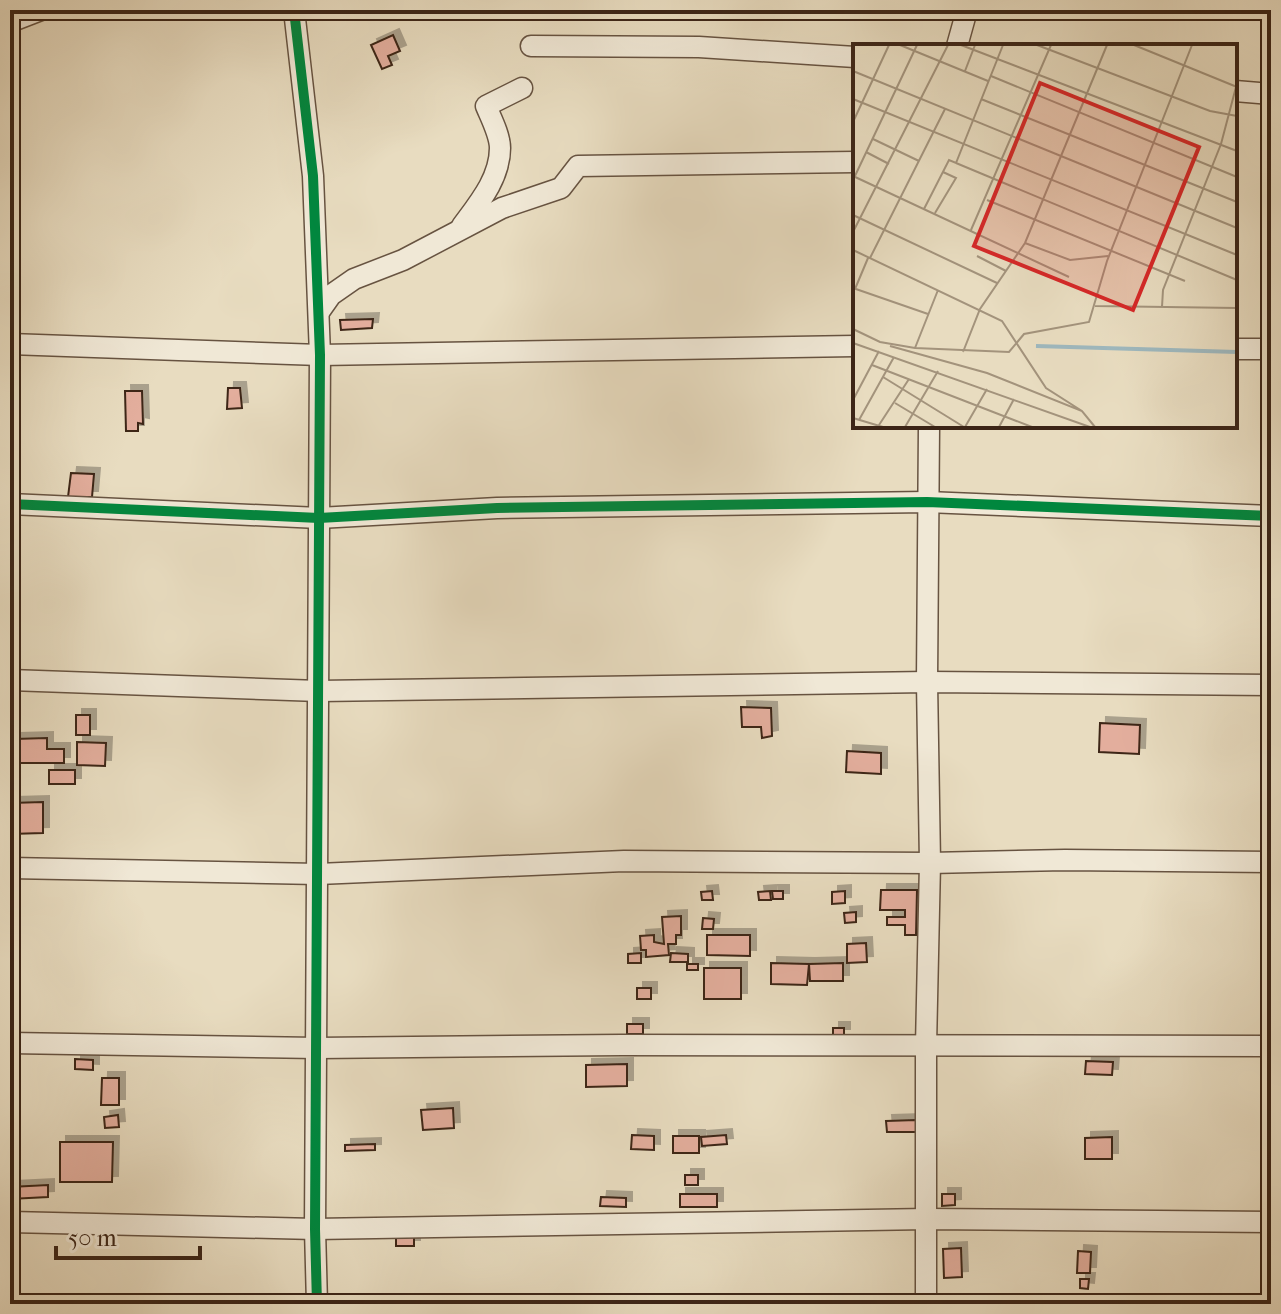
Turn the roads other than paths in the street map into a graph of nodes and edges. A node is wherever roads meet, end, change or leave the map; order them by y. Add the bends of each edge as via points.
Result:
1 (41, 10) edge
2 (294, 10) edge
3 (967, 10) edge
4 (10, 22) edge
5 (958, 44) edge
6 (531, 46) dead end
7 (853, 57) edge
8 (522, 88) dead end
9 (1237, 91) edge
10 (1271, 94) edge
11 (853, 162) edge
12 (460, 229) junction
13 (319, 312) junction
14 (10, 344) edge
15 (853, 346) edge
16 (1237, 349) edge
17 (1271, 349) edge
18 (320, 355) junction
19 (929, 428) edge
20 (927, 502) junction
21 (10, 504) edge
22 (1271, 516) edge
23 (319, 518) junction
24 (10, 680) edge
25 (927, 682) junction
26 (1271, 685) edge
27 (319, 691) junction
28 (1271, 862) edge
29 (930, 863) junction
30 (10, 868) edge
31 (318, 874) junction
32 (10, 1043) edge
33 (926, 1046) junction
34 (1271, 1046) edge
35 (317, 1048) junction
36 (927, 1219) junction
37 (10, 1222) edge
38 (1271, 1222) edge
39 (315, 1229) junction
40 (317, 1304) edge
41 (926, 1304) edge

1 - 4 street
2 - 13 street via 313,176
3 - 5 street
6 - 7 street via 699,47
8 - 12 street via 486,106 501,145 485,194
9 - 10 street
11 - 12 street via 578,166 561,188
12 - 13 street via 354,279 331,295
13 - 18 street
14 - 18 street
15 - 18 street
16 - 17 street
18 - 23 street
19 - 20 street
20 - 22 street
20 - 23 street via 497,508
20 - 25 street
21 - 23 street
23 - 27 street
24 - 27 street
25 - 26 street
25 - 27 street
25 - 29 street
27 - 31 street
28 - 29 street
29 - 31 street via 624,861
29 - 33 street
30 - 31 street
31 - 35 street
32 - 35 street
33 - 34 street
33 - 35 street
33 - 36 street
35 - 39 street
36 - 38 street
36 - 39 street
36 - 41 street
37 - 39 street
39 - 40 street

